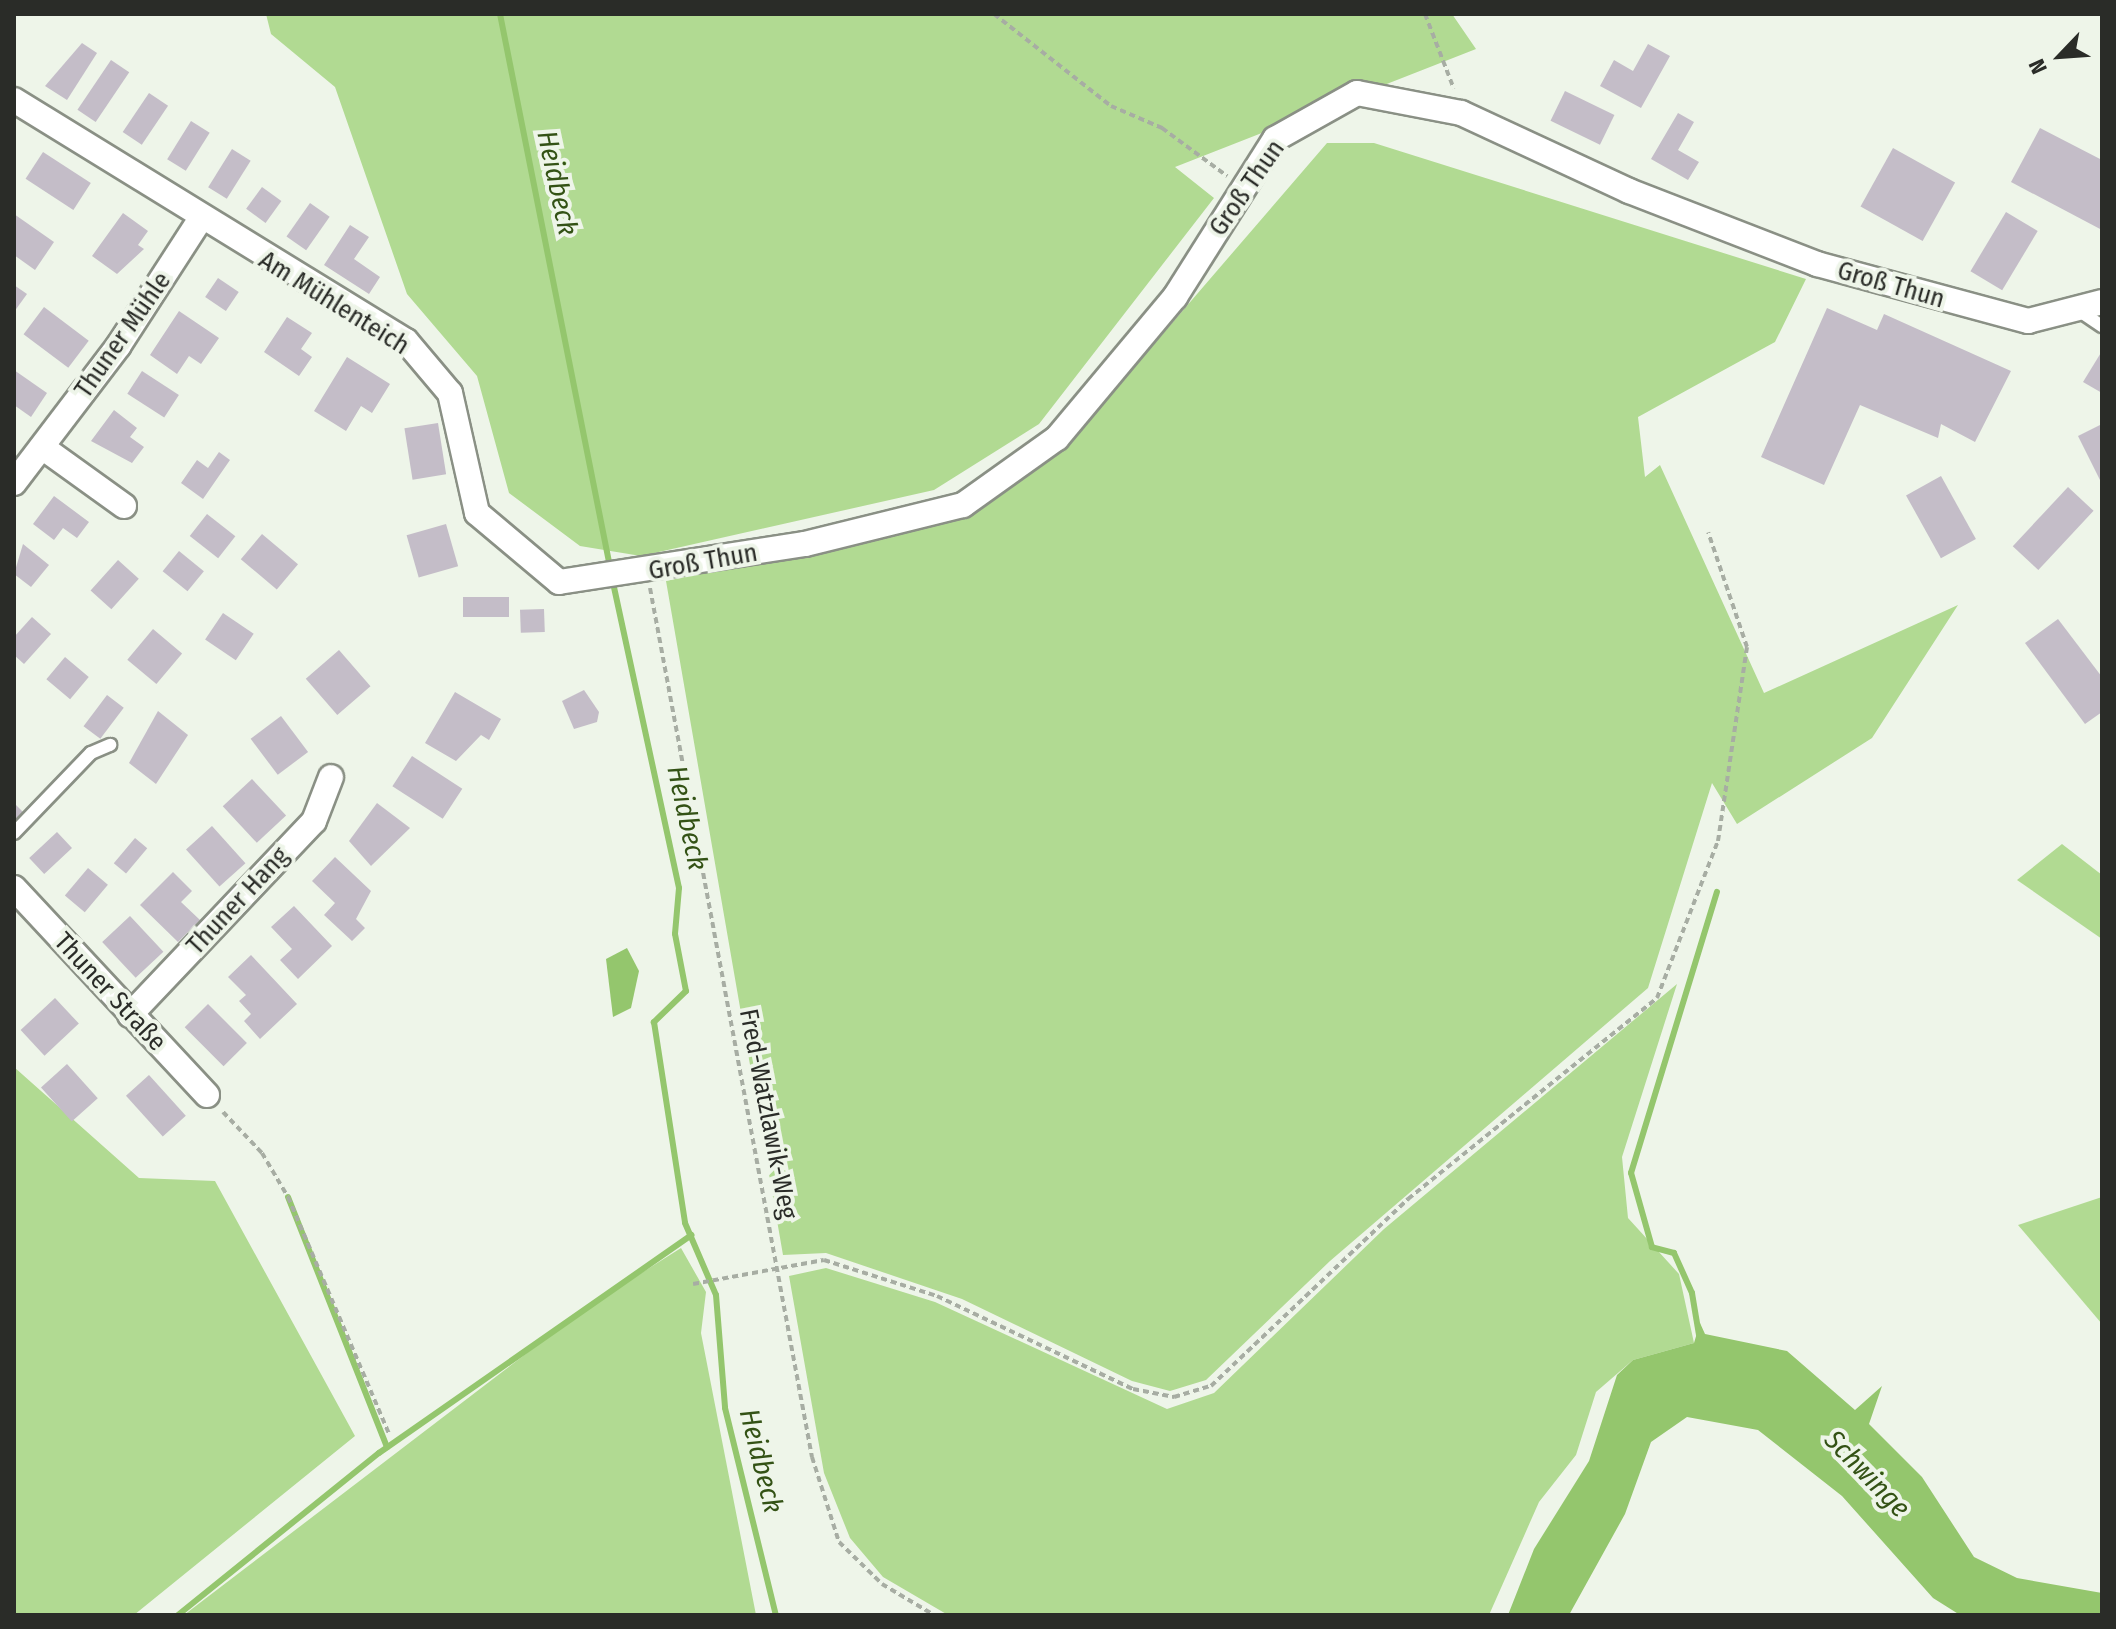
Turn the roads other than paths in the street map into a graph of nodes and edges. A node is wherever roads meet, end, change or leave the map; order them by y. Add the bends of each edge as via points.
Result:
1 (14, 100) edge
2 (200, 220) junction
3 (2102, 302) edge
4 (2078, 310) junction
5 (2102, 326) edge
6 (42, 447) junction
7 (14, 483) edge
8 (124, 506) dead end
9 (559, 582) joint
10 (110, 745) dead end
11 (331, 777) dead end
12 (14, 833) edge
13 (14, 888) edge
14 (130, 1015) junction
15 (207, 1095) road end

1 - 2 street, Am Mühlenteich
2 - 6 street, Thuner Mühle
2 - 9 street, Am Mühlenteich via 406,341 450,393 477,513
3 - 4 street, Groß Thun
4 - 5 lane
4 - 9 street, Groß Thun via 2028,321 1817,264 1629,191 1461,113 1357,93 1275,139 1175,297 1057,438 963,505 805,544
6 - 7 street, Thuner Mühle
6 - 8 street
10 - 12 lane via 91,753
11 - 14 street, Thuner Hang via 314,821
13 - 14 street, Thuner Straße
14 - 15 street, Thuner Straße

